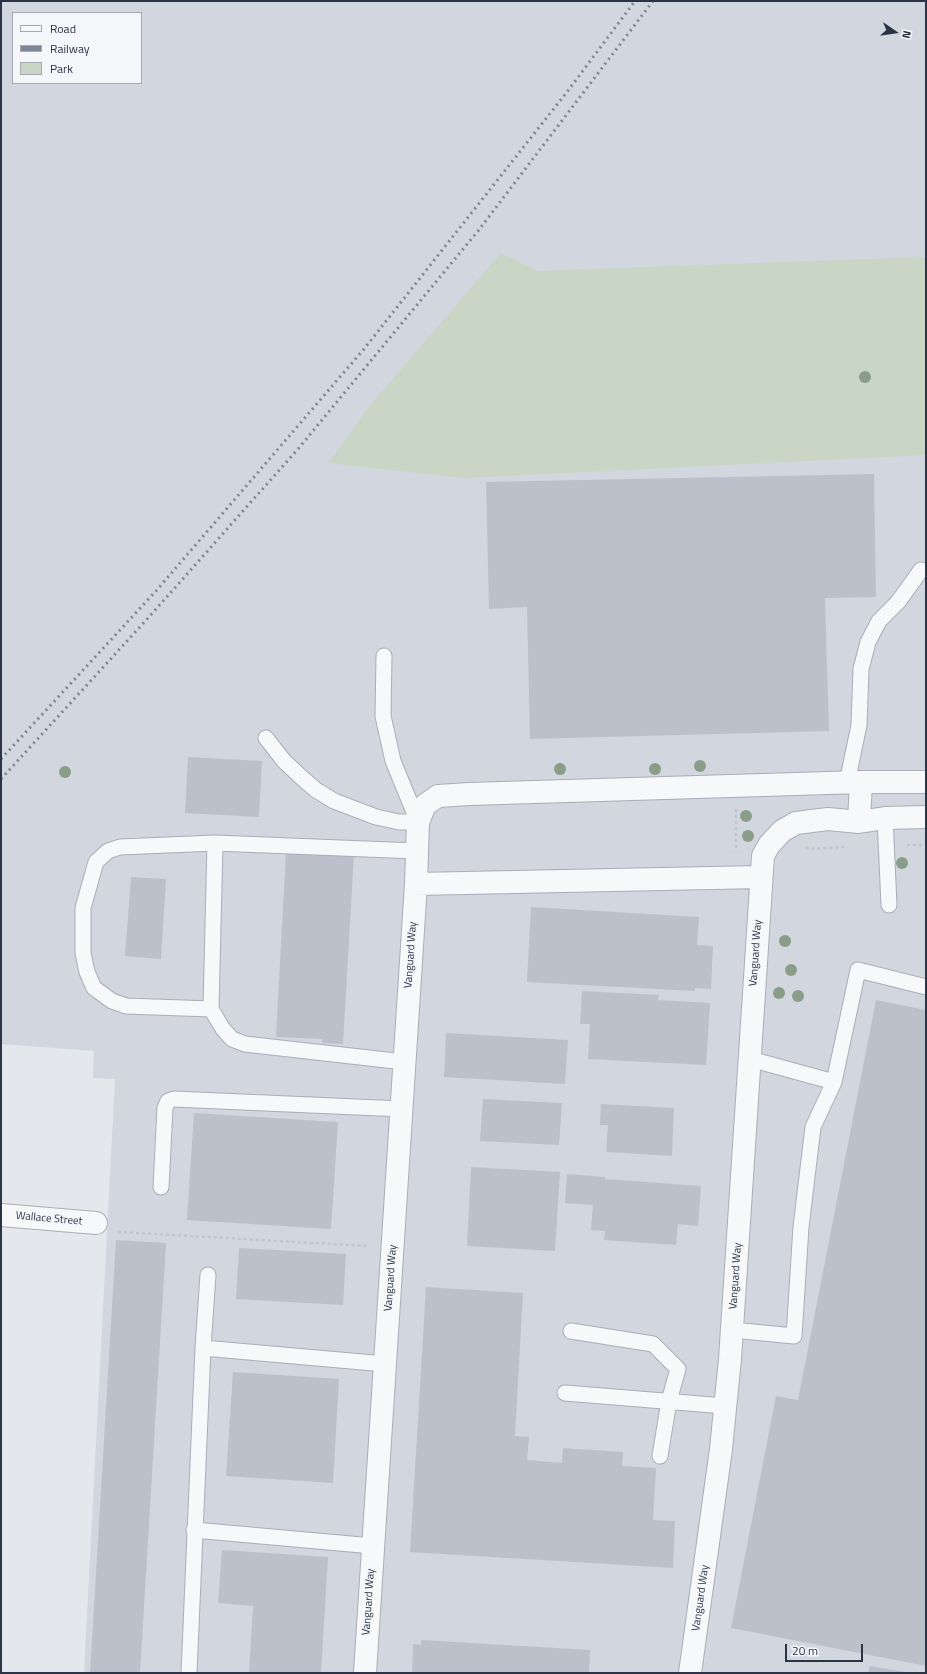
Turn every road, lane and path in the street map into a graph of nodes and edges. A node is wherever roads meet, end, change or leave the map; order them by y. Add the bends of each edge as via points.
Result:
1 (921, 570) dead end
2 (384, 656) dead end
3 (266, 738) dead end
4 (854, 782) junction
5 (926, 782) edge
6 (735, 787) junction
7 (926, 817) edge
8 (885, 818) junction
9 (418, 822) junction
10 (859, 822) junction
11 (215, 843) junction
12 (416, 851) junction
13 (761, 877) junction
14 (736, 878) junction
15 (416, 884) junction
16 (889, 905) dead end
17 (926, 987) edge
18 (211, 1009) junction
19 (750, 1059) junction
20 (404, 1062) junction
21 (834, 1082) junction
22 (402, 1109) junction
23 (161, 1187) dead end
24 (1, 1215) edge
25 (96, 1223) joint
26 (393, 1247) junction
27 (208, 1275) dead end
28 (732, 1330) junction
29 (571, 1331) dead end
30 (203, 1348) junction
31 (385, 1364) junction
32 (566, 1393) dead end
33 (669, 1401) junction
34 (725, 1406) junction
35 (660, 1456) dead end
36 (194, 1530) junction
37 (373, 1546) junction
38 (189, 1673) edge
39 (365, 1673) edge
40 (690, 1673) edge

1 - 4 lane via 898,602 878,621 868,642 861,669
2 - 9 lane via 383,716 393,761
3 - 9 lane via 301,777 334,801 376,817 399,822
4 - 5 street
4 - 6 street
4 - 10 street
6 - 9 street via 438,796 425,805
6 - 14 path
7 - 8 street, Vanguard Way
8 - 10 street, Vanguard Way
8 - 16 lane
9 - 12 street, Vanguard Way
10 - 13 street, Vanguard Way via 828,819 796,823 782,831 769,845 763,856
11 - 12 lane
11 - 18 lane
11 - 18 lane via 120,847 108,852 96,862 88,885 82,936 87,972 94,988 112,1001 126,1006
12 - 15 street, Vanguard Way
13 - 14 street
13 - 19 street, Vanguard Way
14 - 15 street via 514,879
15 - 20 street, Vanguard Way
17 - 21 lane via 858,970
18 - 20 lane via 232,1039 245,1044
19 - 21 lane
19 - 28 street, Vanguard Way
20 - 22 street, Vanguard Way
21 - 28 lane via 813,1128 801,1227 794,1336
22 - 23 lane via 174,1099 168,1102 165,1108
22 - 26 street, Vanguard Way
24 - 25 street, Wallace Street
25 - 26 path via 102,1231
26 - 31 street, Vanguard Way
27 - 30 lane
28 - 34 street, Vanguard Way
29 - 33 lane via 653,1344 678,1369
30 - 31 lane
30 - 36 lane
31 - 37 street, Vanguard Way
32 - 33 lane
33 - 34 lane
33 - 35 lane
34 - 40 street, Vanguard Way via 705,1574
36 - 37 lane
36 - 38 lane
37 - 39 street, Vanguard Way

